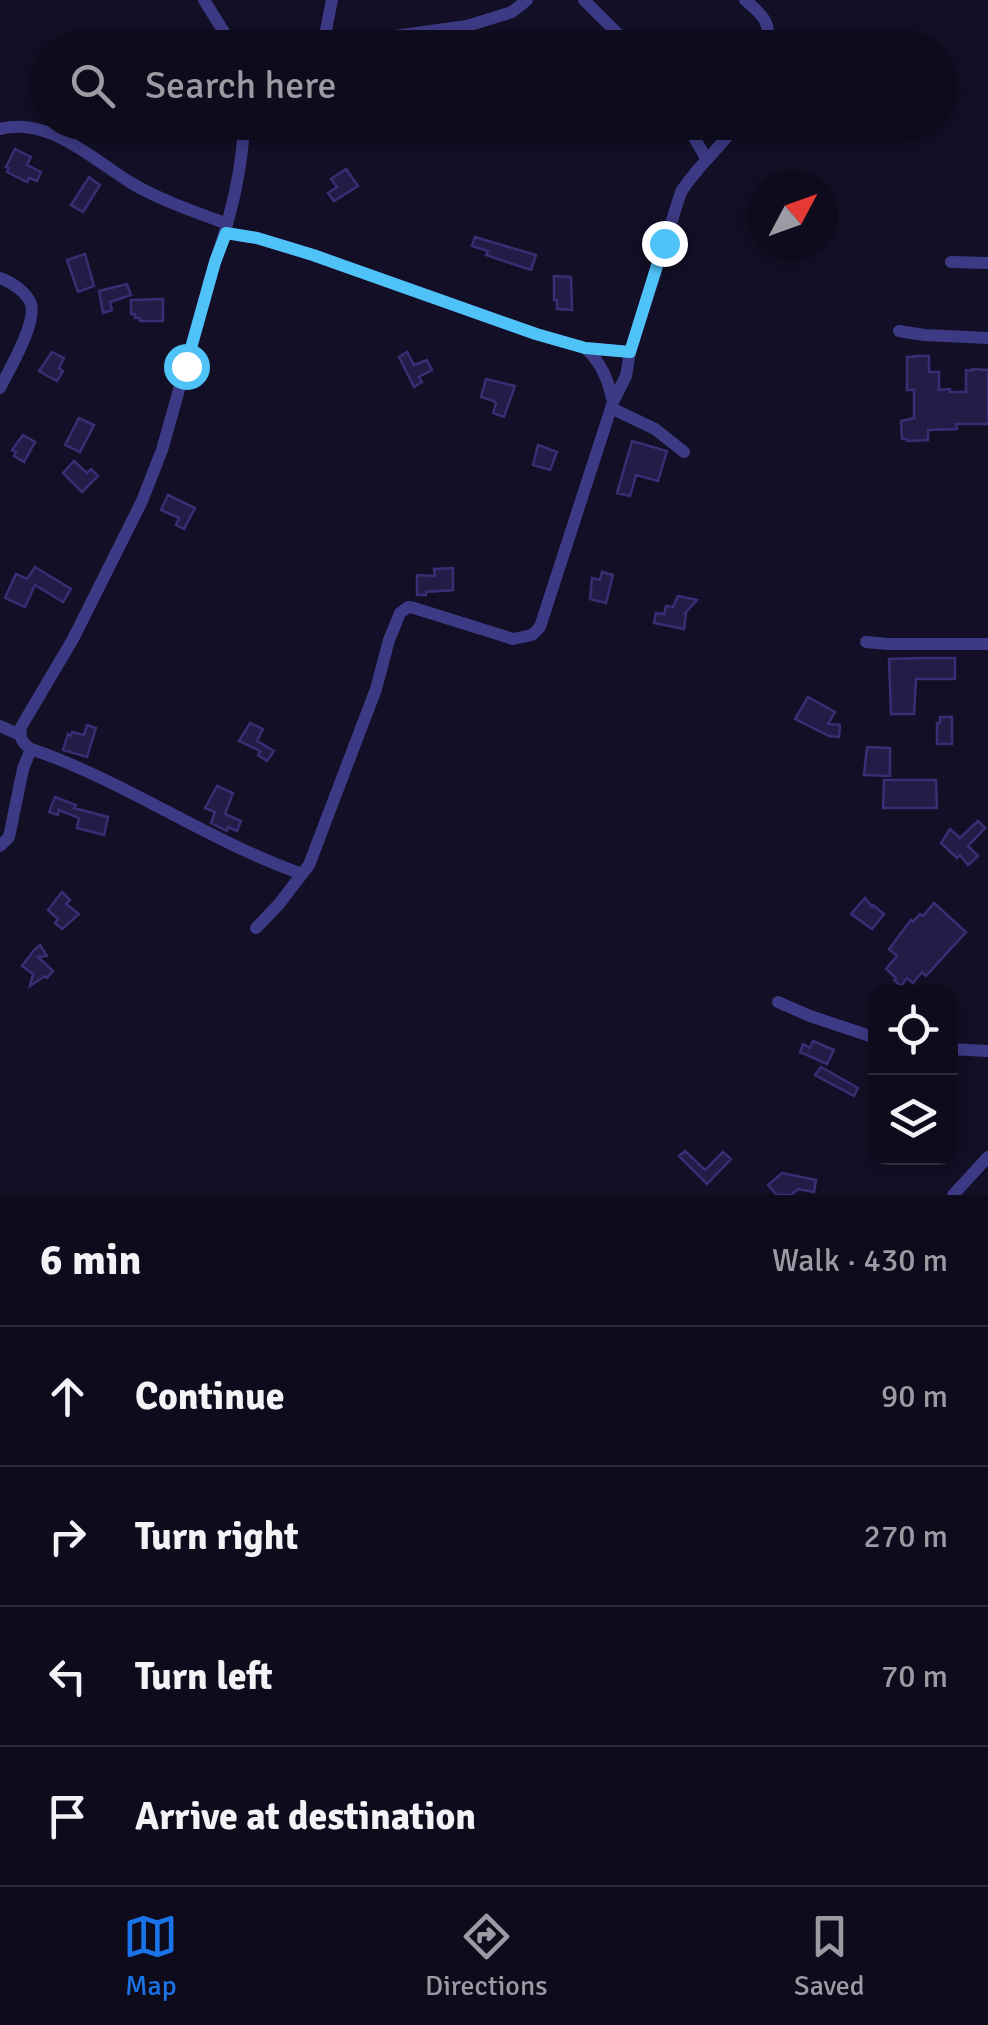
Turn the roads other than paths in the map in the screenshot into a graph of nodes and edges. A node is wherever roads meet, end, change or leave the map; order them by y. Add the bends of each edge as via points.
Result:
1 (204, 0) edge
2 (332, 0) edge
3 (527, 0) edge
4 (584, 0) edge
5 (745, 0) edge
6 (223, 30) edge
7 (326, 30) edge
8 (438, 30) edge
9 (614, 30) edge
10 (770, 30) edge
11 (0, 129) edge
12 (30, 129) edge
13 (63, 140) edge
14 (243, 140) edge
15 (696, 140) edge
16 (726, 140) edge
17 (706, 158) junction
18 (226, 228) junction
19 (951, 262) dead end
20 (988, 263) edge
21 (0, 278) edge
22 (899, 331) dead end
23 (988, 338) edge
24 (585, 348) junction
25 (630, 352) junction
26 (0, 388) edge
27 (612, 404) junction
28 (684, 452) dead end
29 (866, 642) dead end
30 (988, 644) edge
31 (0, 726) edge
32 (20, 735) junction
33 (31, 749) junction
34 (0, 846) edge
35 (302, 874) junction
36 (256, 928) dead end
37 (778, 1002) dead end
38 (868, 1035) edge
39 (958, 1049) edge
40 (988, 1051) edge
41 (988, 1157) edge
42 (953, 1195) edge

1 - 6 street
2 - 7 street
3 - 8 street via 512,12
4 - 9 street
5 - 10 street
11 - 12 street
13 - 18 street via 134,184
14 - 18 street
15 - 17 street
16 - 17 street
17 - 25 street via 681,192
18 - 24 street
18 - 32 street via 162,450
19 - 20 street
21 - 26 street via 31,303 32,321
22 - 23 street
24 - 25 street
24 - 27 street via 603,369
25 - 27 street
27 - 28 street
27 - 35 street via 540,627 532,636 513,638 414,608 400,613
29 - 30 street
31 - 32 street
32 - 33 street
33 - 34 street via 9,837
33 - 35 street
35 - 36 street
37 - 38 street
39 - 40 street
41 - 42 street

